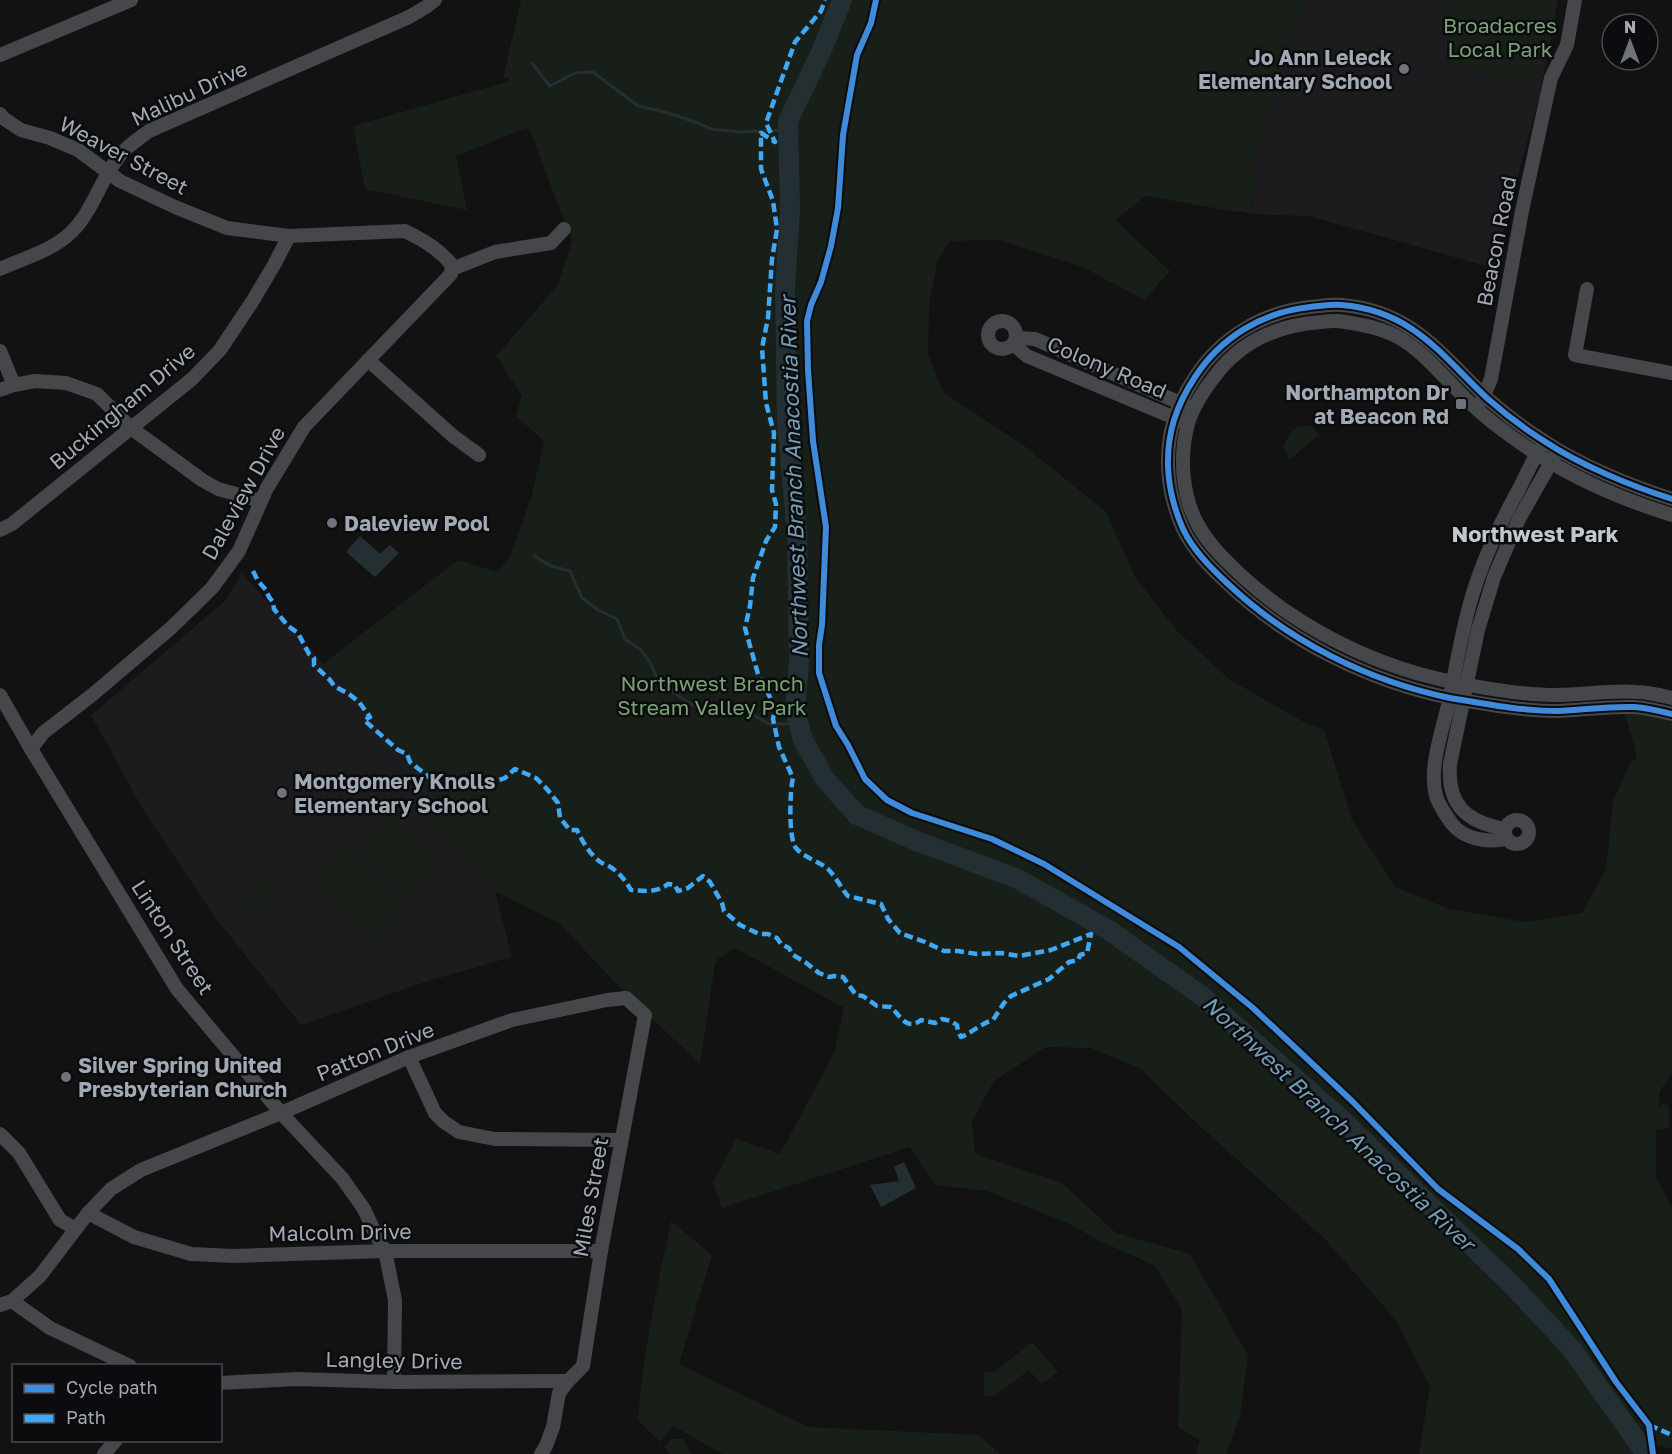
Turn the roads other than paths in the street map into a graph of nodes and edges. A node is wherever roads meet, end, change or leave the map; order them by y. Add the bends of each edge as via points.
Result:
1 (131, 0) edge
2 (435, 0) edge
3 (1575, 0) edge
4 (0, 55) edge
5 (0, 114) edge
6 (109, 172) junction
7 (564, 229) dead end
8 (289, 236) junction
9 (0, 268) edge
10 (452, 269) junction
11 (1587, 289) dead end
12 (1283, 312) junction
13 (1288, 327) junction
14 (0, 351) edge
15 (368, 360) junction
16 (1672, 373) edge
17 (14, 384) junction
18 (0, 390) edge
19 (1485, 395) junction
20 (1180, 404) junction
21 (1194, 409) junction
22 (1478, 411) junction
23 (1174, 418) junction
24 (1188, 423) junction
25 (131, 428) junction
26 (1545, 442) junction
27 (1558, 449) junction
28 (1536, 455) junction
29 (479, 456) dead end
30 (1550, 463) junction
31 (1672, 499) edge
32 (261, 501) junction
33 (1672, 515) edge
34 (0, 530) edge
35 (239, 551) junction
36 (252, 559) dead end
37 (1452, 682) junction
38 (1467, 685) junction
39 (1450, 697) junction
40 (1672, 698) edge
41 (1, 699) edge
42 (1464, 700) junction
43 (1672, 714) edge
44 (31, 749) junction
45 (645, 1015) joint
46 (409, 1057) junction
47 (280, 1113) junction
48 (0, 1134) edge
49 (621, 1140) junction
50 (88, 1214) junction
51 (76, 1229) junction
52 (385, 1251) junction
53 (602, 1251) junction
54 (6, 1303) edge
55 (128, 1364) edge
56 (394, 1382) junction
57 (568, 1382) junction
58 (222, 1383) edge
59 (115, 1442) edge
60 (104, 1454) edge
61 (541, 1454) edge

1 - 4 street
2 - 6 street, Malibu Drive via 409,17 149,131 115,161
3 - 19 street, Beacon Road via 1567,45 1551,78
5 - 6 street, Weaver Street via 21,130 78,150
6 - 8 street, Weaver Street via 129,186 227,228
6 - 9 street, Malibu Drive via 84,217 67,236
7 - 10 street, Daleview Drive via 551,243 495,252
8 - 10 street, Weaver Street via 405,231 442,253
8 - 25 street, Buckingham Drive via 220,350 192,379
10 - 15 street, Daleview Drive
11 - 16 street via 1575,354
12 - 13 street
12 - 19 street via 1341,305 1388,315 1428,340
12 - 20 street via 1245,328 1225,343 1199,371
13 - 21 street via 1253,341 1235,355 1221,368
13 - 22 street via 1340,321 1382,330 1418,352
14 - 17 street
15 - 29 street
15 - 32 street, Daleview Drive via 304,427
17 - 18 street
17 - 25 street via 66,383 97,394
19 - 22 street, Beacon Road
19 - 26 street
20 - 21 street, Colony Road
20 - 23 street
20 - 23 street, Colony Road via 1035,339 1014,341 1027,356
21 - 24 street
22 - 28 street
23 - 24 street, Colony Road
23 - 39 street via 1168,448 1173,504 1184,531 1202,558 1251,605 1299,640 1417,691
24 - 37 street via 1183,449 1188,500 1214,548 1235,569 1307,626 1367,655 1422,676
25 - 32 street via 218,489
25 - 34 street, Buckingham Drive
26 - 27 street
26 - 28 street
27 - 30 street
27 - 31 street
28 - 30 street
28 - 37 street via 1485,558
30 - 33 street
30 - 38 street via 1519,519 1494,577
32 - 35 street, Daleview Drive
35 - 36 street
35 - 44 street, Daleview Drive via 212,588 171,628 43,733
37 - 38 street
37 - 39 street
38 - 40 street via 1545,694 1635,692
38 - 42 street
39 - 42 street
39 - 42 street via 1434,773 1437,798 1458,831 1493,842 1505,834 1472,817 1455,801 1450,790 1450,764
41 - 44 street, Linton Street
42 - 43 street via 1526,709 1635,707
44 - 47 street, Linton Street via 177,989
45 - 46 street, Patton Drive via 627,998 607,1000 512,1020
45 - 49 street, Miles Street
46 - 47 street, Patton Drive
46 - 49 street via 435,1113 459,1132 495,1139
47 - 50 street, Patton Drive via 141,1170 111,1189
47 - 52 street, Linton Street via 342,1178 364,1209
48 - 51 street via 19,1153 60,1220
49 - 53 street, Miles Street
50 - 51 street, Patton Drive
50 - 52 street, Malcolm Drive via 134,1237 191,1254
51 - 54 street, Patton Drive via 40,1276
52 - 53 street, Malcolm Drive
52 - 56 street, Linton Street via 395,1300
53 - 57 street, Miles Street via 583,1366
54 - 55 street
56 - 57 street, Langley Drive
56 - 58 street, Langley Drive via 297,1379
57 - 61 street, Miles Street via 560,1394 553,1427
59 - 60 street

